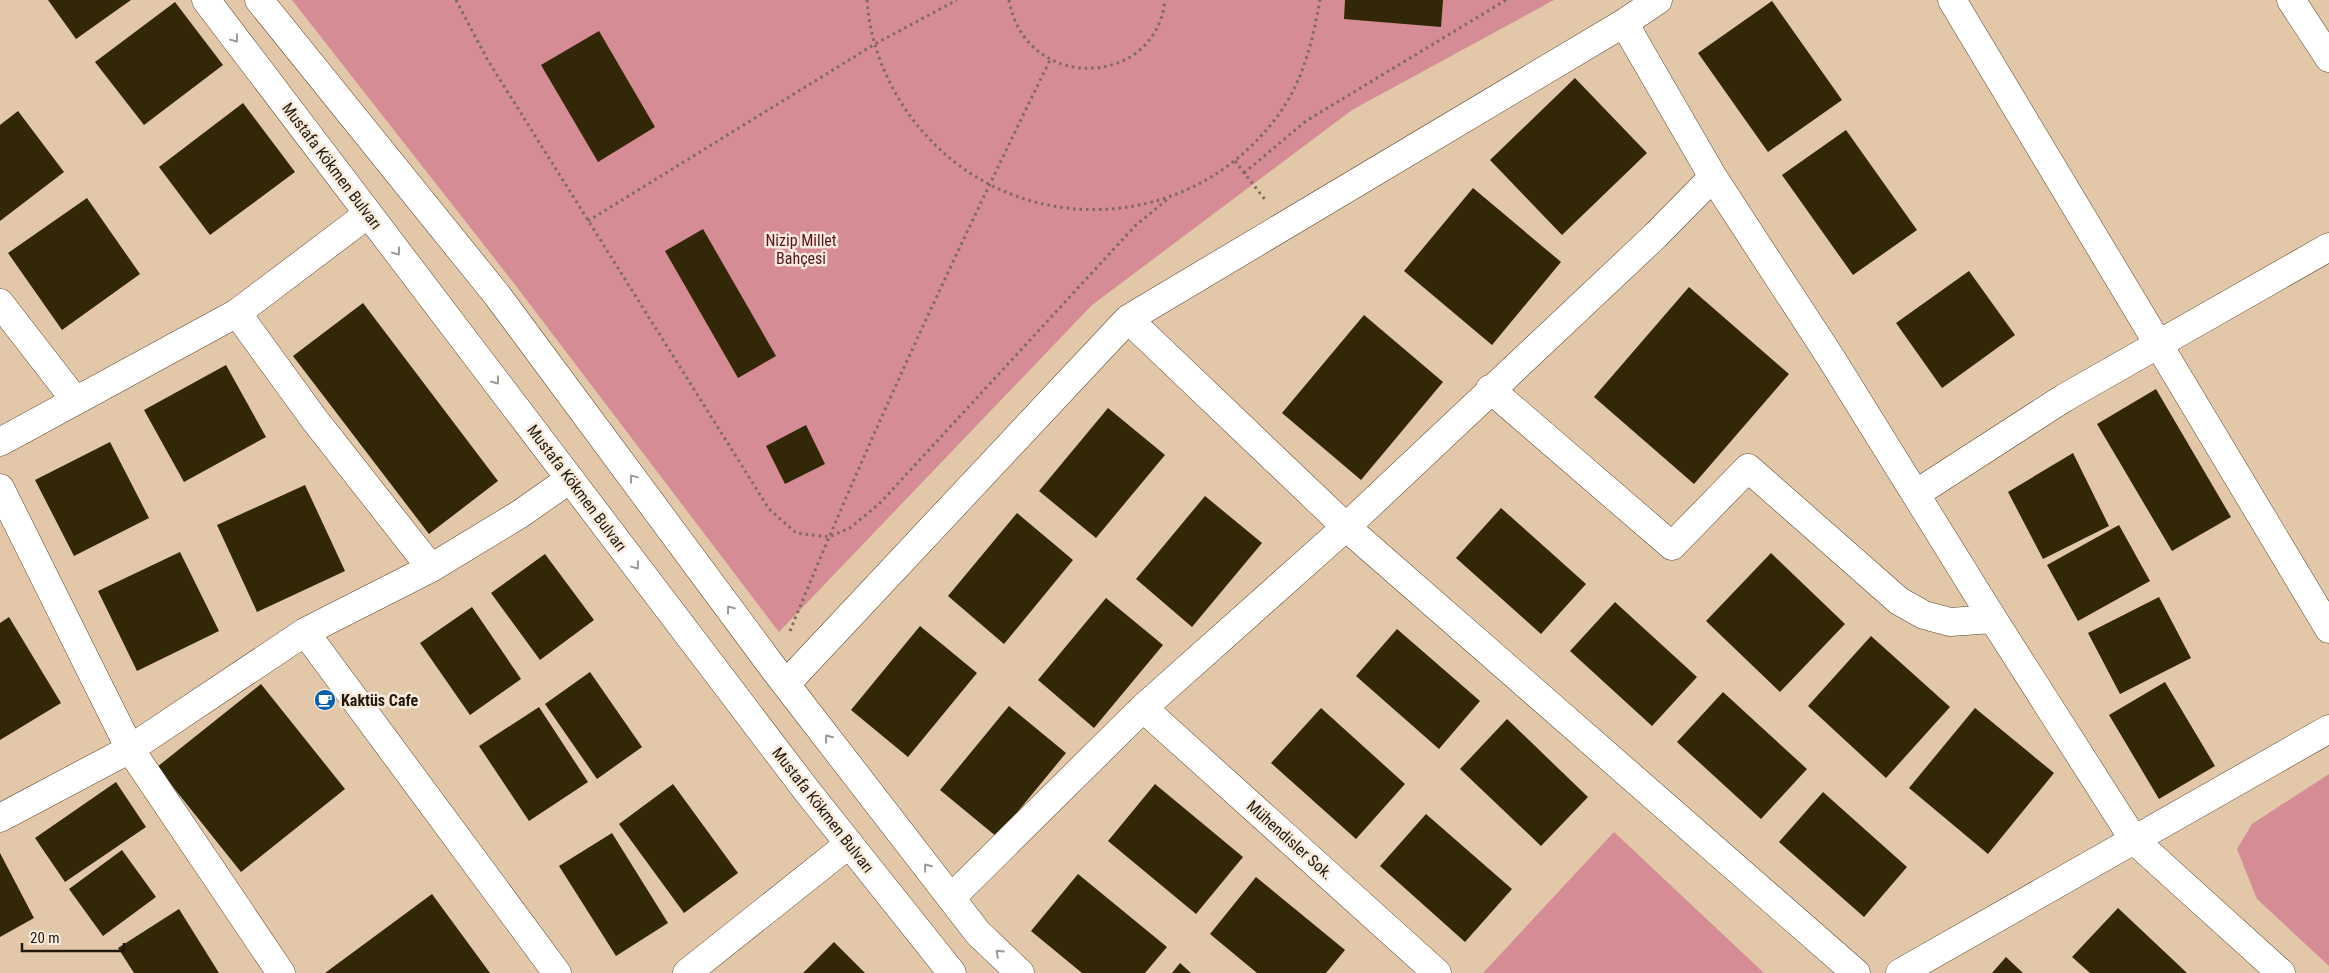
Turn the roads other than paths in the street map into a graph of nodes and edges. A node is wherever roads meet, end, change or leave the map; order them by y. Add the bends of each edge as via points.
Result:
1 (206, 0) edge
2 (259, 0) edge
3 (1658, 0) edge
4 (1952, 0) edge
5 (2291, 0) edge
6 (1624, 23) junction
7 (2329, 58) edge
8 (1713, 177) junction
9 (368, 214) junction
10 (2329, 247) edge
11 (0, 303) edge
12 (237, 313) junction
13 (1128, 319) junction
14 (2159, 344) junction
15 (1490, 389) junction
16 (75, 400) junction
17 (0, 442) edge
18 (570, 479) junction
19 (0, 488) edge
20 (1916, 493) junction
21 (1346, 527) junction
22 (431, 568) junction
23 (1993, 619) junction
24 (2329, 629) edge
25 (305, 632) junction
26 (780, 676) junction
27 (1143, 708) junction
28 (2329, 729) edge
29 (130, 749) junction
30 (0, 818) edge
31 (2134, 840) junction
32 (849, 844) junction
33 (951, 898) junction
34 (281, 973) edge
35 (557, 973) edge
36 (687, 973) edge
37 (952, 973) edge
38 (1020, 973) edge
39 (1437, 973) edge
40 (1856, 973) edge
41 (1900, 973) edge
42 (2281, 973) edge

1 -> 9 street, Mustafa Kökmen Bulvarı
26 -> 2 street via 497,295
3 - 6 street
4 - 14 street
5 - 7 street
6 - 8 street
6 - 13 street
8 - 15 street
8 - 20 street
9 - 12 street
9 -> 18 street, Mustafa Kökmen Bulvarı
10 - 14 street
11 - 16 street
12 - 16 street
12 - 22 street via 314,419
13 - 21 street
13 - 26 street
14 - 20 street via 2064,398
14 - 24 street
15 - 21 street
15 - 23 street via 1672,546 1748,468 1899,601 1924,615 1950,622
16 - 17 street
18 - 22 street via 520,514
18 -> 32 street, Mustafa Kökmen Bulvarı
19 - 29 street
20 - 23 street
21 - 27 street
21 - 40 street
22 - 25 street
23 - 31 street
25 - 29 street
25 - 35 street
33 -> 26 street
27 - 33 street
27 - 39 street, Mühendisler Sok.
28 - 31 street
29 - 30 street
29 - 34 street
31 - 41 street
31 - 42 street
32 - 36 street
32 - 37 street, Mustafa Kökmen Bulvarı
38 -> 33 street via 978,933

